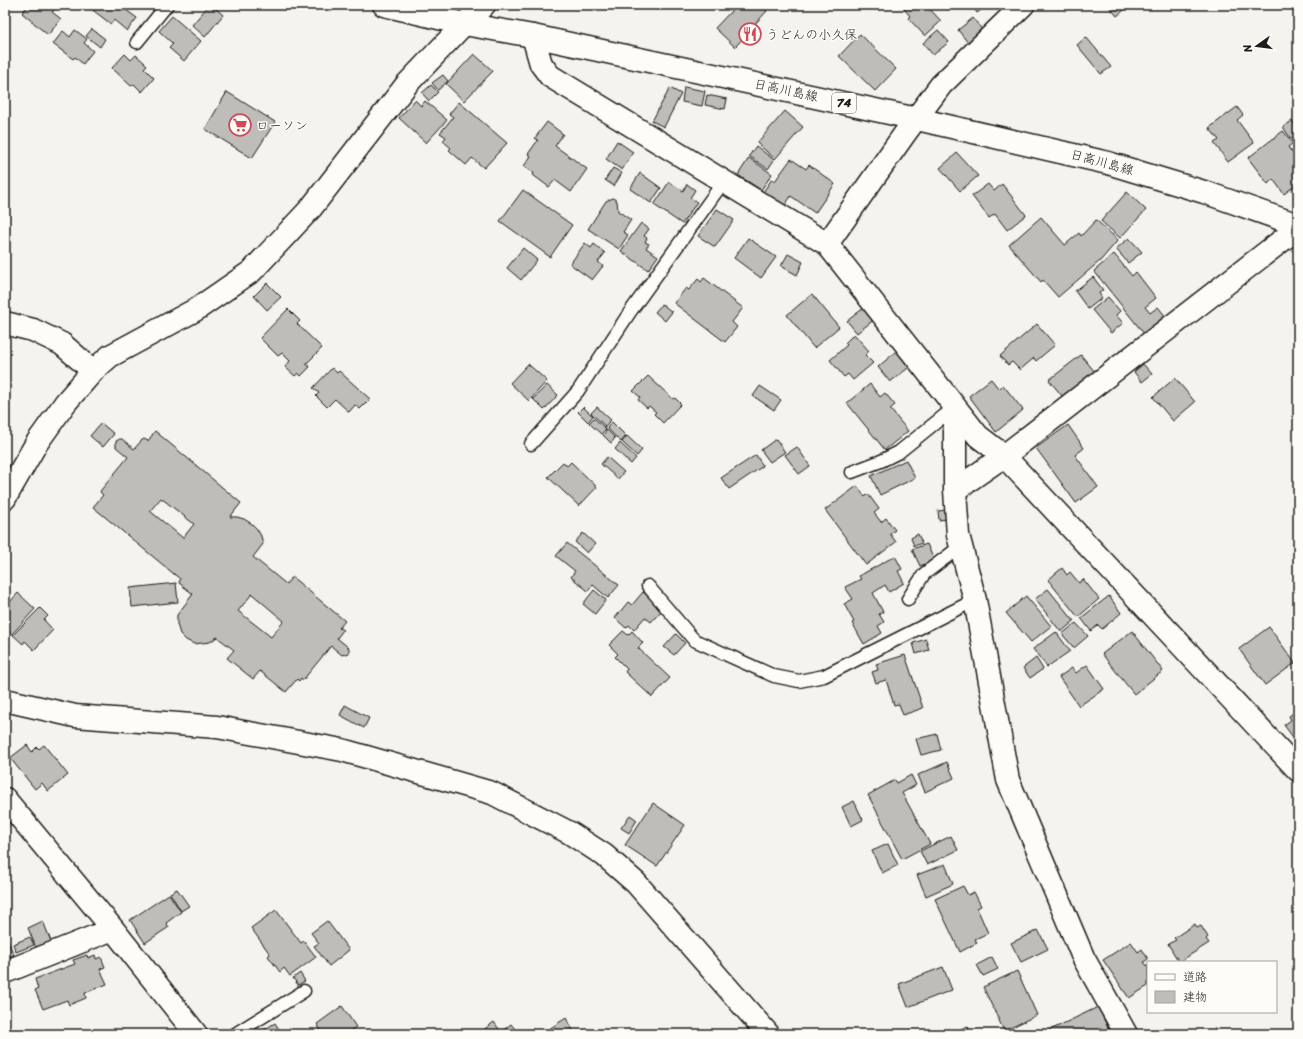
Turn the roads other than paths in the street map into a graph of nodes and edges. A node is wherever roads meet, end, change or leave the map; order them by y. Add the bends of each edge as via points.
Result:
1 (167, 5) edge
2 (384, 5) edge
3 (484, 5) edge
4 (1023, 5) edge
5 (464, 24) junction
6 (533, 36) junction
7 (137, 42) dead end
8 (917, 119) junction
9 (724, 181) junction
10 (1298, 227) edge
11 (827, 244) junction
12 (5, 323) edge
13 (93, 371) junction
14 (955, 407) junction
15 (531, 444) dead end
16 (1004, 456) junction
17 (852, 472) dead end
18 (955, 490) junction
19 (5, 498) edge
20 (961, 546) junction
21 (648, 586) dead end
22 (908, 599) dead end
23 (975, 600) junction
24 (5, 700) edge
25 (1298, 770) edge
26 (5, 799) edge
27 (113, 929) junction
28 (5, 972) edge
29 (304, 990) dead end
30 (196, 1034) edge
31 (235, 1034) edge
32 (768, 1034) edge
33 (1126, 1034) edge

1 - 7 lane
2 - 5 street, 日高川島線 / 74
3 - 5 street
4 - 8 street via 942,85
5 - 6 street, 日高川島線 / 74
5 - 13 street via 407,84 311,208 252,272 197,309 110,356
6 - 8 street, 日高川島線 / 74
6 - 9 street via 541,64 550,76
8 - 10 street, 日高川島線 / 74 via 1108,163 1204,192
8 - 11 street
9 - 11 street
9 - 15 lane via 630,312 578,391
10 - 16 street
11 - 14 street
12 - 13 street via 33,330 62,344
13 - 19 street via 66,402 36,444
14 - 16 street via 978,436
14 - 17 lane via 899,452
14 - 18 street
16 - 18 street
16 - 25 street
18 - 20 street
20 - 22 lane via 924,574
20 - 23 street
21 - 23 lane via 694,640 774,676 799,681 824,676
23 - 33 street via 1008,780 1083,957
24 - 32 street via 75,716 217,727 342,750 492,793 570,833 609,859 636,883
26 - 27 street
27 - 28 street
27 - 30 street
29 - 31 lane

